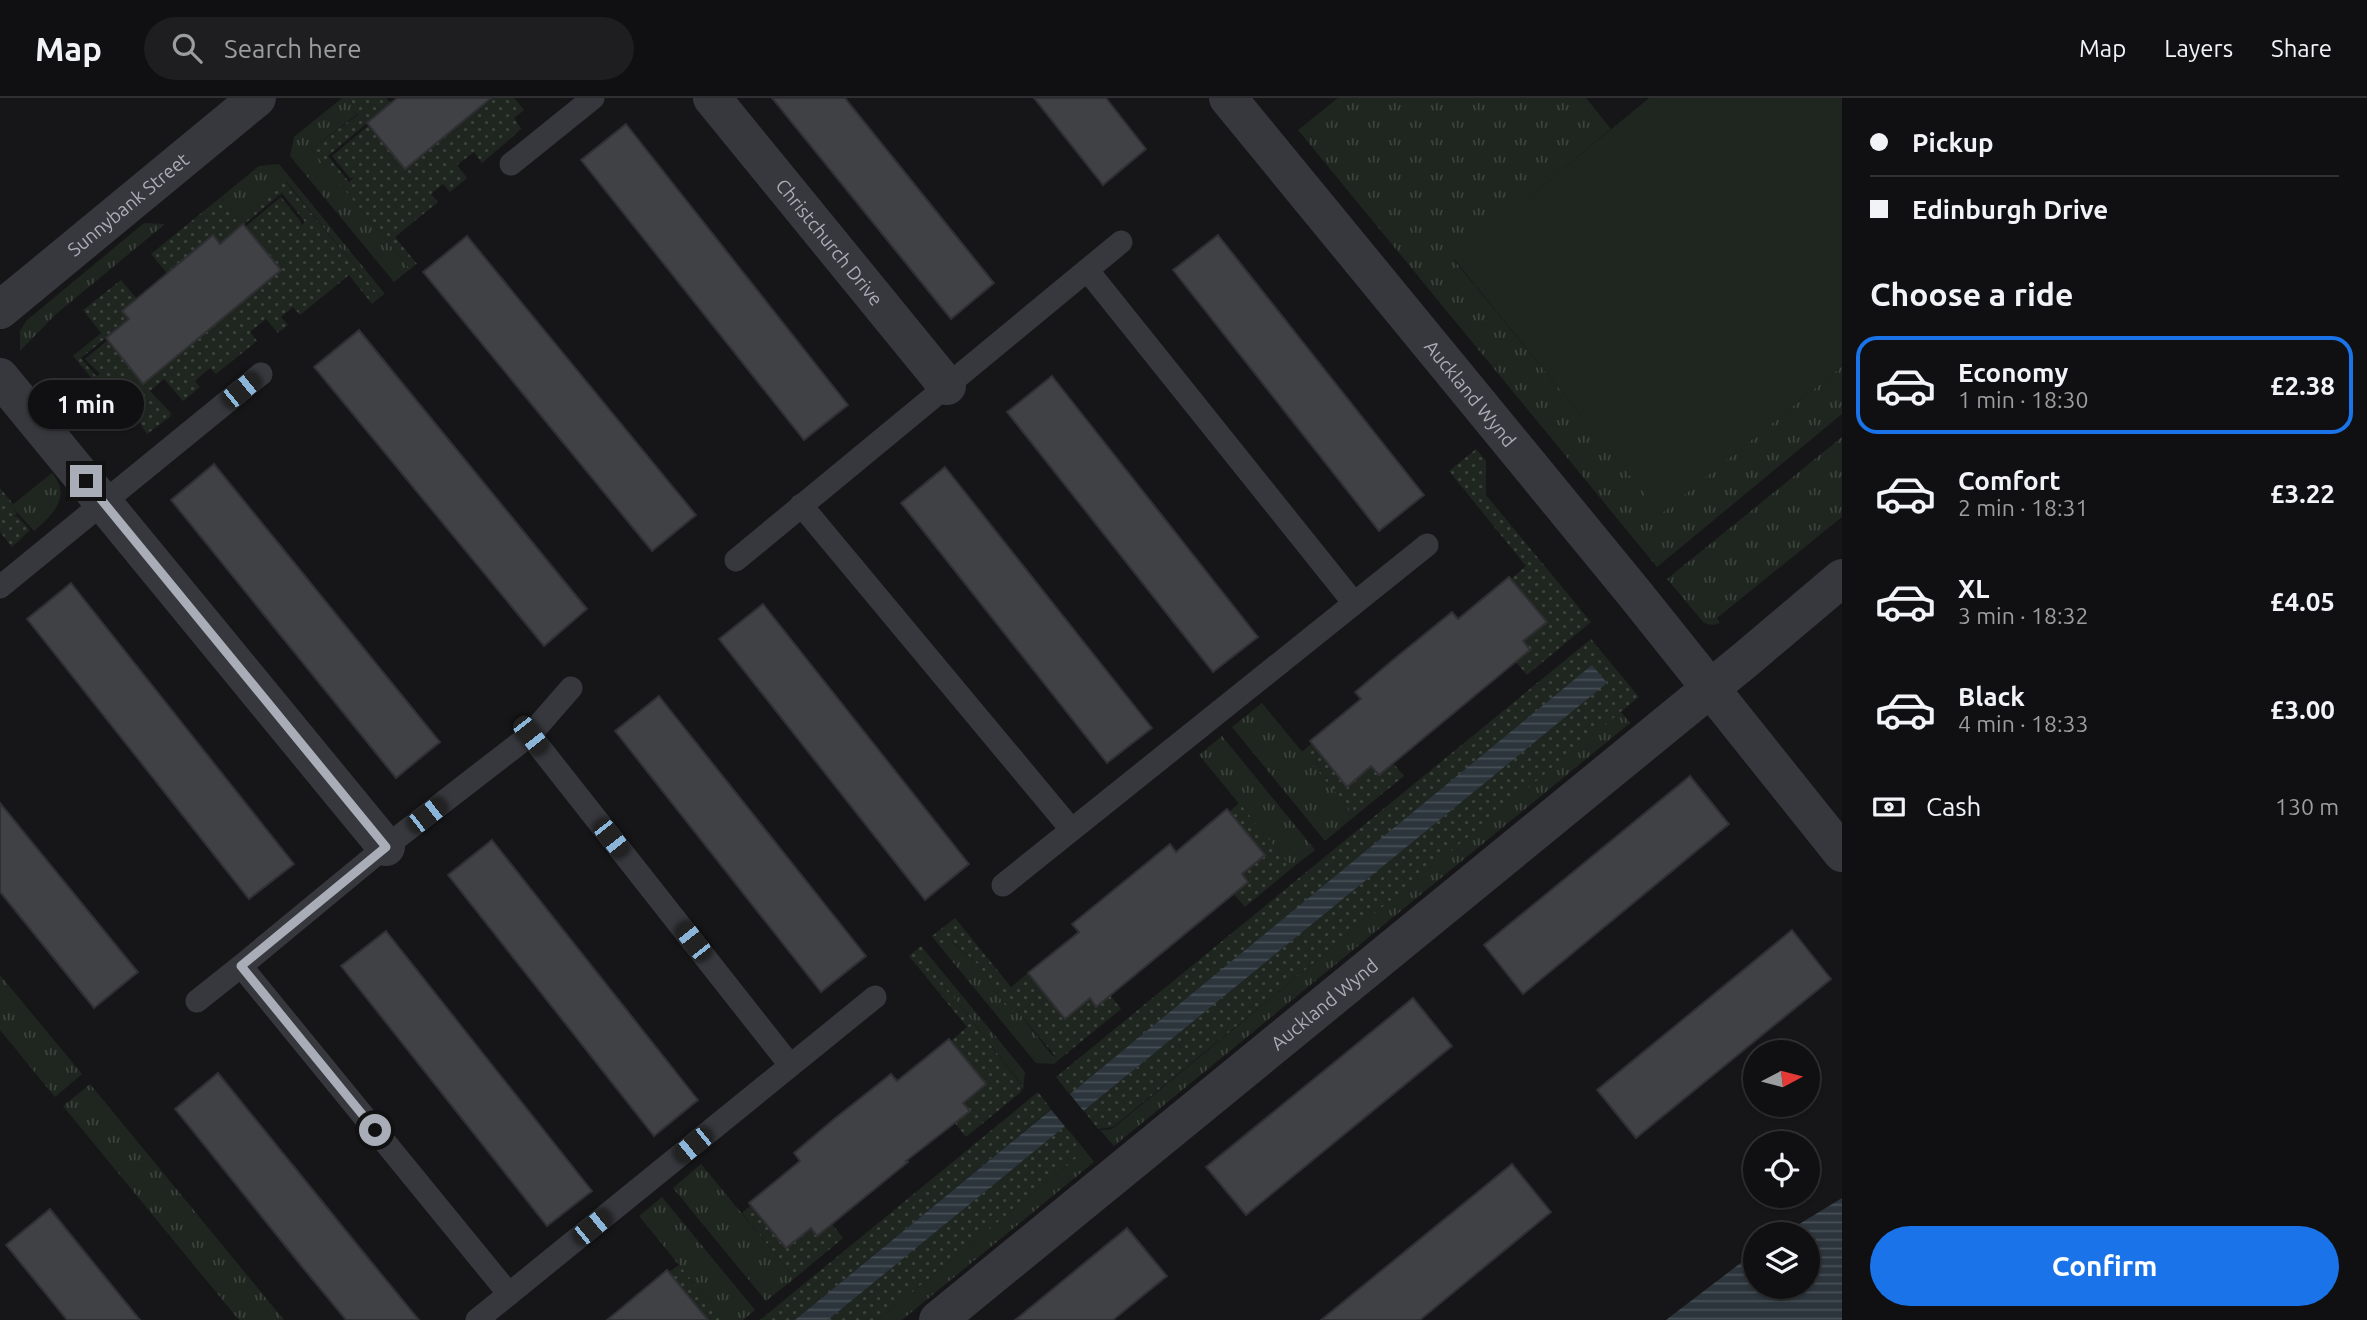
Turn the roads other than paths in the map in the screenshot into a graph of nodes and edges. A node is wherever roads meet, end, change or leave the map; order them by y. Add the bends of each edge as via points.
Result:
1 (593, 98) edge
2 (712, 98) edge
3 (1228, 98) edge
4 (238, 104) edge
5 (511, 164) dead end
6 (1121, 242) dead end
7 (1088, 271) junction
8 (0, 310) edge
9 (261, 374) dead end
10 (0, 377) edge
11 (947, 386) junction
12 (103, 502) junction
13 (801, 505) junction
14 (1427, 545) dead end
15 (736, 560) dead end
16 (1842, 578) edge
17 (0, 587) edge
18 (1354, 603) junction
19 (571, 688) dead end
20 (1710, 688) junction
21 (530, 735) junction
22 (1071, 829) junction
23 (386, 847) junction
24 (1842, 853) edge
25 (1003, 885) dead end
26 (241, 966) junction
27 (875, 997) dead end
28 (197, 1002) dead end
29 (790, 1065) junction
30 (509, 1294) junction
31 (477, 1320) edge
32 (938, 1320) edge

1 - 5 lane
2 - 11 street, Christchurch Drive
3 - 20 street, Auckland Wynd
4 - 8 street, Sunnybank Street
6 - 7 lane
7 - 11 lane
7 - 18 lane
9 - 12 lane
10 - 12 street
11 - 13 lane
12 - 17 lane
12 - 23 street
13 - 15 lane
13 - 22 lane
14 - 18 lane
16 - 20 street, Auckland Wynd
18 - 22 lane
19 - 21 lane
20 - 24 street, Auckland Wynd
20 - 32 street, Auckland Wynd
21 - 23 lane
21 - 29 lane
22 - 25 lane
23 - 26 lane
26 - 28 lane
26 - 30 lane
27 - 29 lane
29 - 30 lane
30 - 31 lane

